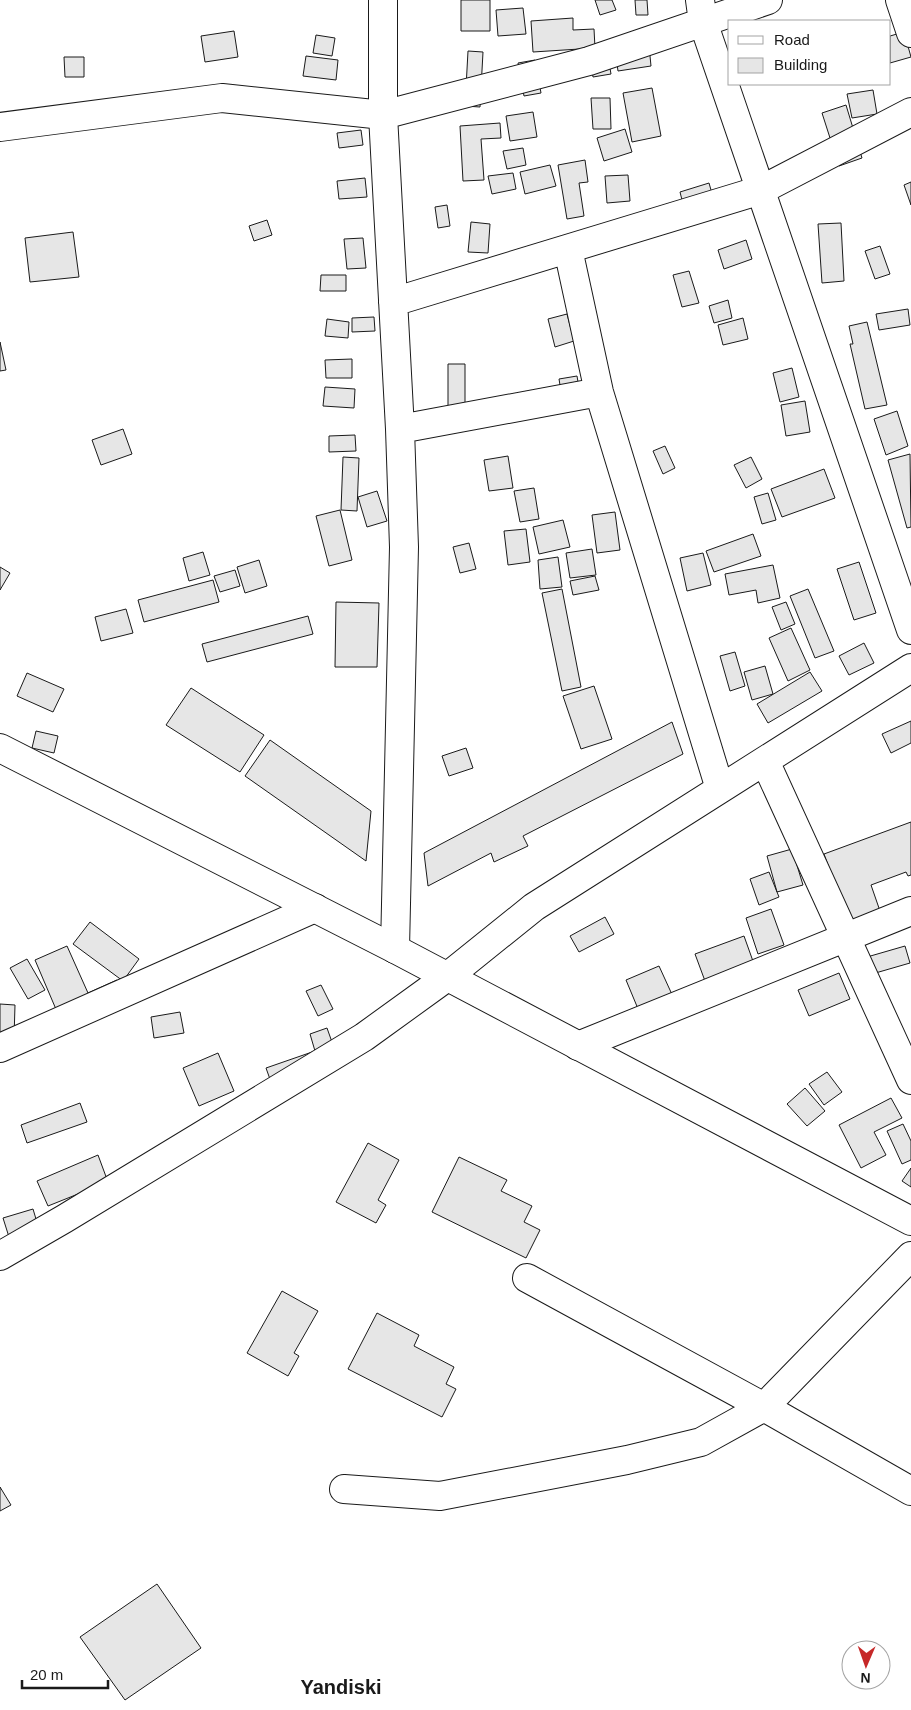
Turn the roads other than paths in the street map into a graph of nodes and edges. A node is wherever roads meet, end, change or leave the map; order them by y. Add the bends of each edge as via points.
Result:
1 (383, 0) edge
2 (768, 0) edge
3 (900, 0) edge
4 (701, 11) edge
5 (911, 33) edge
6 (911, 112) edge
7 (383, 115) junction
8 (0, 127) edge
9 (761, 190) junction
10 (568, 250) junction
11 (393, 302) junction
12 (599, 392) junction
13 (400, 429) junction
14 (911, 630) edge
15 (911, 668) edge
16 (0, 748) edge
17 (765, 761) junction
18 (720, 789) junction
19 (315, 908) junction
20 (911, 911) edge
21 (845, 937) junction
22 (395, 949) junction
23 (447, 976) junction
24 (578, 1046) junction
25 (0, 1048) edge
26 (911, 1080) edge
27 (911, 1221) edge
28 (0, 1256) edge
29 (911, 1256) edge
30 (527, 1278) dead end
31 (764, 1407) junction
32 (344, 1489) dead end
33 (911, 1491) edge

1 - 7 street
2 - 4 street
3 - 5 street
4 - 7 street via 589,62
4 - 9 street
6 - 9 street
7 - 8 street via 222,98
7 - 11 street
9 - 10 street
9 - 14 street
10 - 11 street
10 - 12 street
11 - 13 street
12 - 13 street
12 - 18 street
13 - 22 street via 404,556
15 - 17 street
16 - 19 street
17 - 18 street
17 - 21 street
18 - 23 street via 534,907
19 - 22 street
19 - 25 street
20 - 21 street
21 - 24 street
21 - 26 street
22 - 23 street
23 - 24 street
23 - 28 street via 364,1037
24 - 27 street
29 - 31 street
30 - 31 street
31 - 32 street via 701,1442 627,1460 440,1496
31 - 33 street

